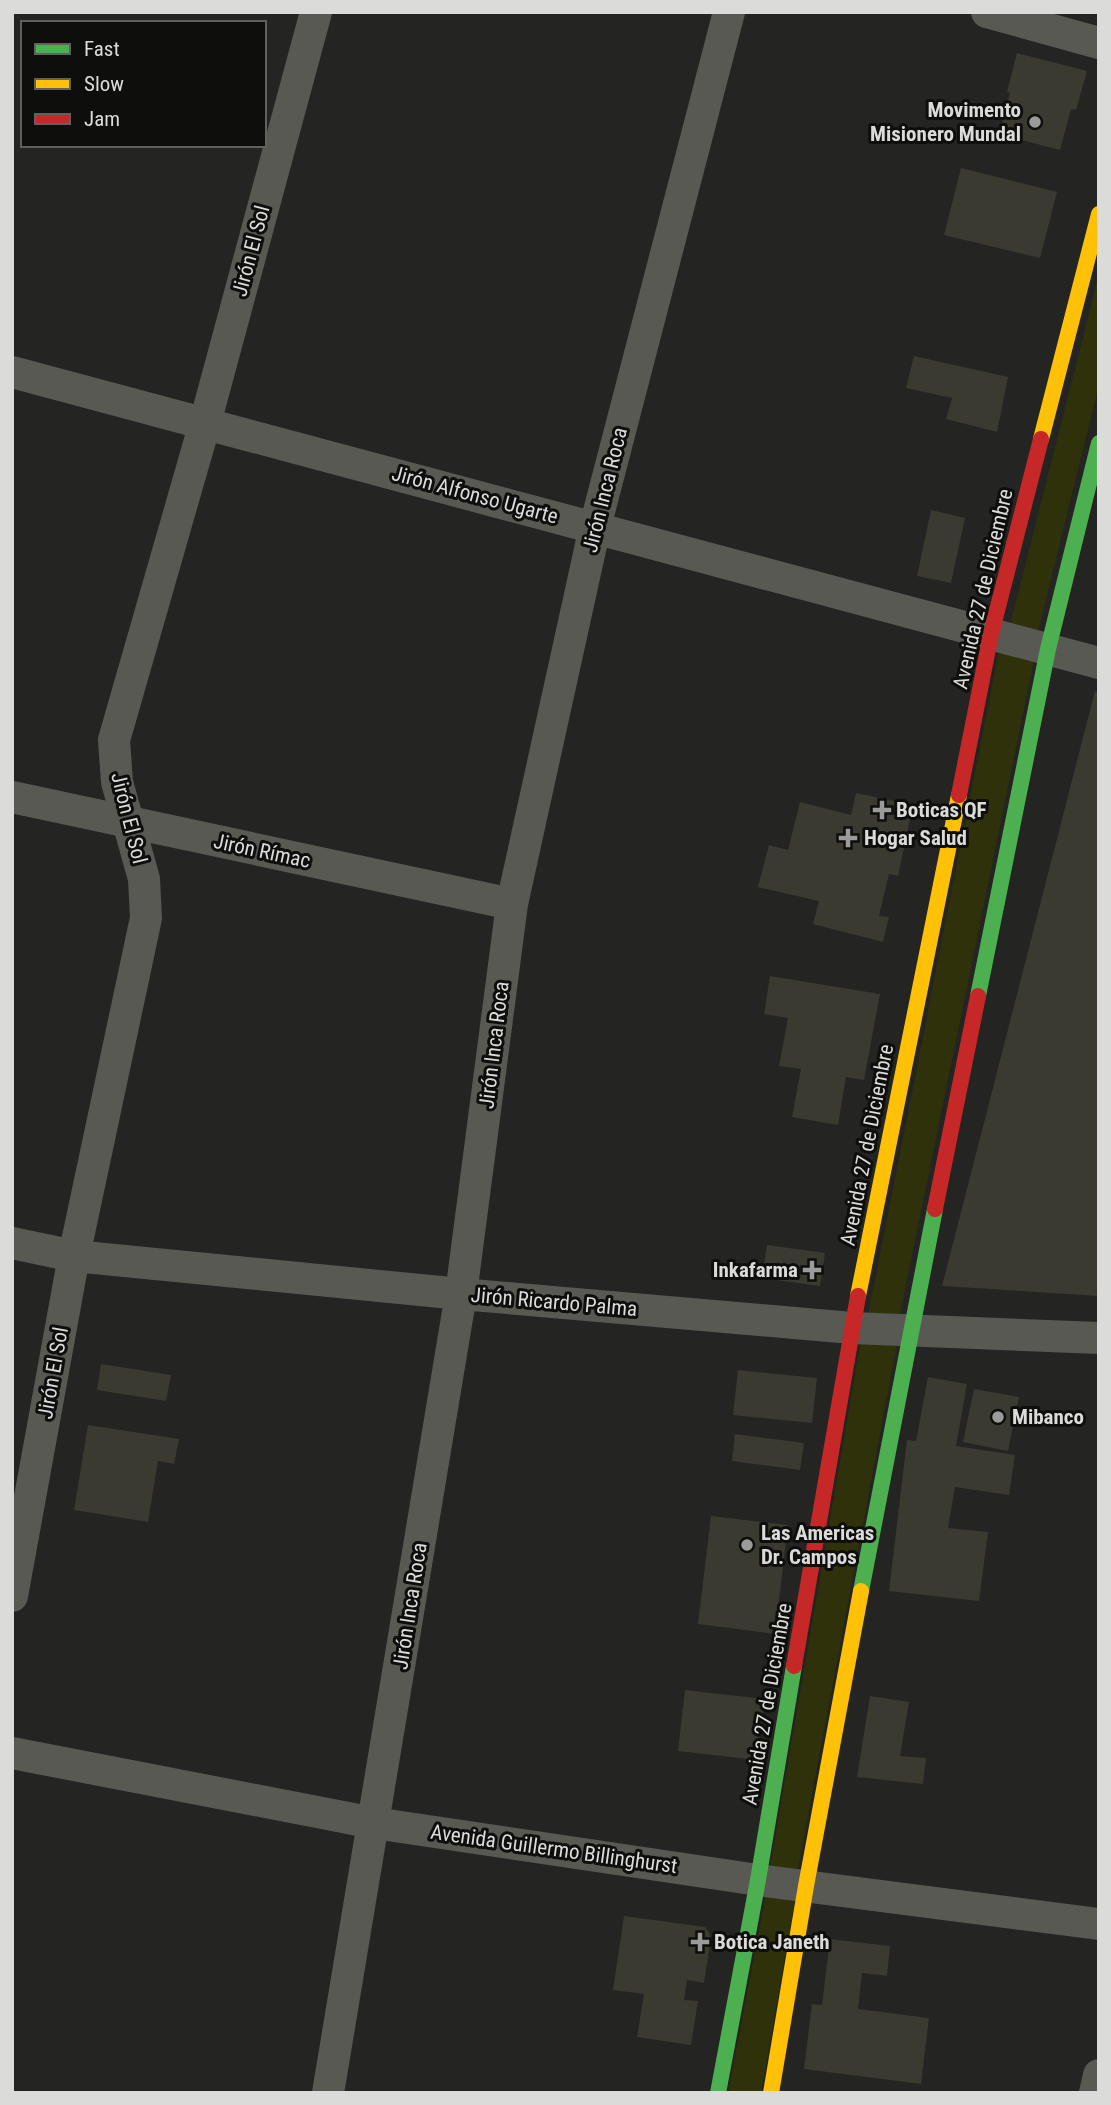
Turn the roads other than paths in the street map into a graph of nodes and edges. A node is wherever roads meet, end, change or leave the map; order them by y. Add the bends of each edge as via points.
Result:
1 (316, 12) edge
2 (729, 12) edge
3 (987, 12) edge
4 (1099, 43) edge
5 (1099, 214) edge
6 (12, 372) edge
7 (205, 424) junction
8 (1099, 443) edge
9 (595, 527) junction
10 (991, 634) junction
11 (1048, 649) junction
12 (1099, 663) edge
13 (12, 797) edge
14 (129, 822) junction
15 (512, 904) junction
16 (12, 1243) edge
17 (74, 1256) junction
18 (461, 1294) junction
19 (852, 1328) junction
20 (910, 1330) junction
21 (1099, 1338) edge
22 (12, 1596) edge
23 (12, 1753) edge
24 (374, 1823) junction
25 (758, 1880) junction
26 (806, 1886) junction
27 (1099, 1924) edge
28 (1099, 2075) edge
29 (328, 2093) edge
30 (718, 2093) edge
31 (771, 2093) edge
32 (1095, 2093) edge

1 - 7 street, Jirón El Sol
2 - 9 street, Jirón Inca Roca
3 - 4 street
5 - 10 street, Avenida 27 de Diciembre
6 - 7 street, Jirón Alfonso Ugarte
7 - 9 street, Jirón Alfonso Ugarte
7 - 14 street, Jirón El Sol via 114,740 117,782
8 - 11 street
9 - 10 street, Jirón Alfonso Ugarte
9 - 15 street, Jirón Inca Roca
10 - 11 street, Jirón Alfonso Ugarte
10 - 19 street, Avenida 27 de Diciembre
11 - 12 street, Jirón Alfonso Ugarte
11 - 20 street
13 - 14 street, Jirón Rímac
14 - 15 street, Jirón Rímac
14 - 17 street, Jirón El Sol via 144,879 146,918
15 - 18 street, Jirón Inca Roca
16 - 17 street, Jirón Ricardo Palma
17 - 18 street, Jirón Ricardo Palma
17 - 22 street, Jirón El Sol
18 - 19 street, Jirón Ricardo Palma
18 - 24 street, Jirón Inca Roca
19 - 20 street, Jirón Ricardo Palma
19 - 25 street, Avenida 27 de Diciembre
20 - 21 street, Jirón Ricardo Palma
20 - 26 street
23 - 24 street, Avenida Guillermo Billinghurst
24 - 25 street, Avenida Guillermo Billinghurst
24 - 29 street, Jirón Inca Roca
25 - 26 street, Avenida Guillermo Billinghurst
25 - 30 street, Avenida 27 de Diciembre
26 - 27 street, Avenida Guillermo Billinghurst
26 - 31 street
28 - 32 street

